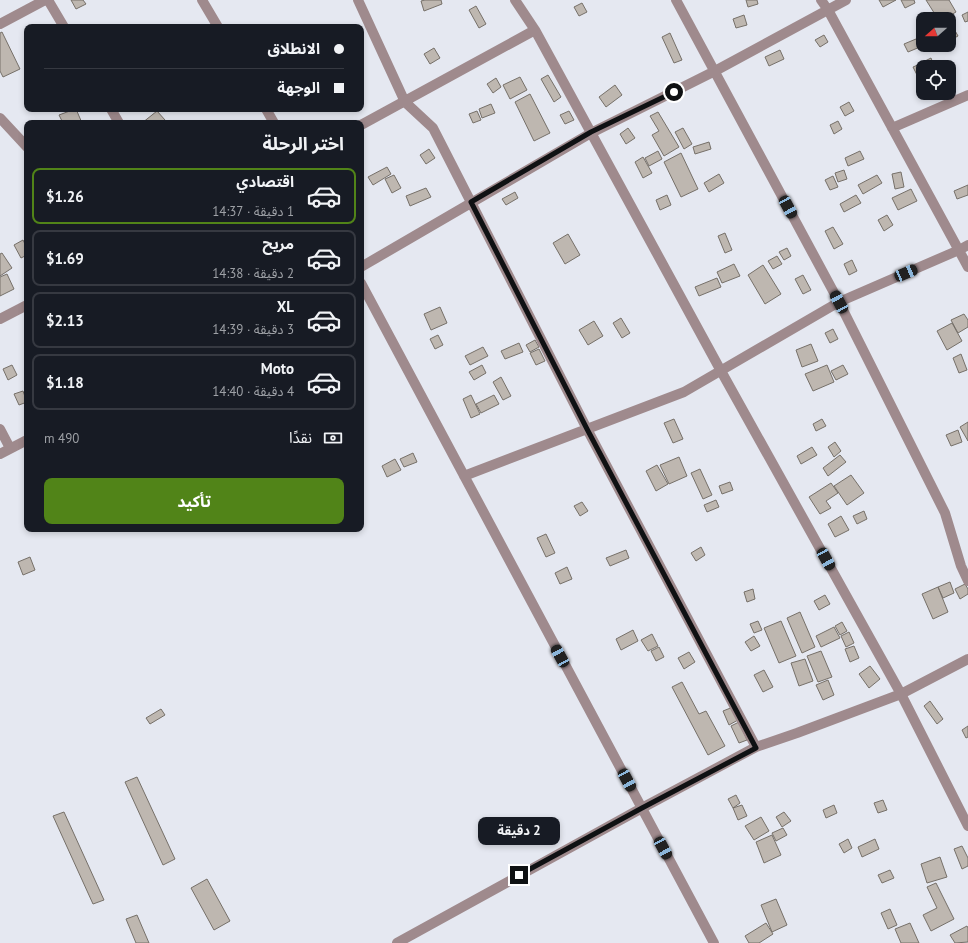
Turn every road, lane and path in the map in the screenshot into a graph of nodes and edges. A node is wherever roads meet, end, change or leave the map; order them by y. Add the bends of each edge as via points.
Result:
1 (45, 0) edge
2 (48, 0) edge
3 (202, 0) edge
4 (358, 0) edge
5 (515, 0) edge
6 (676, 0) edge
7 (821, 0) edge
8 (846, 0) edge
9 (828, 10) junction
10 (0, 24) edge
11 (62, 24) edge
12 (216, 24) edge
13 (535, 30) junction
14 (715, 71) junction
15 (968, 96) edge
16 (405, 102) junction
17 (0, 118) edge
18 (364, 124) edge
19 (892, 128) junction
20 (591, 132) junction
21 (24, 144) edge
22 (471, 202) junction
23 (964, 248) edge
24 (364, 265) edge
25 (968, 267) edge
26 (364, 289) edge
27 (839, 302) junction
28 (24, 307) edge
29 (0, 319) edge
30 (721, 371) junction
31 (0, 429) edge
32 (587, 429) junction
33 (24, 441) edge
34 (10, 448) junction
35 (0, 454) edge
36 (464, 476) junction
37 (968, 581) edge
38 (968, 658) edge
39 (901, 694) junction
40 (756, 748) junction
41 (642, 808) junction
42 (968, 826) edge
43 (397, 943) edge
44 (714, 943) edge

1 - 10 street
2 - 11 street
3 - 12 street
4 - 16 street
5 - 13 street
6 - 14 street
7 - 9 street
8 - 9 street
9 - 14 street
9 - 19 street
13 - 16 street
13 - 20 street
14 - 20 street
14 - 27 street
15 - 19 street
16 - 18 street
16 - 22 street via 432,128
17 - 21 street
19 - 23 street
20 - 22 street
20 - 30 street
22 - 24 street
22 - 32 street
23 - 25 street
23 - 27 street
26 - 36 street
27 - 30 street
27 - 37 street via 945,513
28 - 29 street
30 - 32 street via 684,392
30 - 39 street
31 - 34 street
32 - 36 street
32 - 40 street
33 - 34 street
34 - 35 street
36 - 41 street
38 - 39 street
39 - 40 street
39 - 42 street
40 - 41 street
41 - 43 street
41 - 44 street

